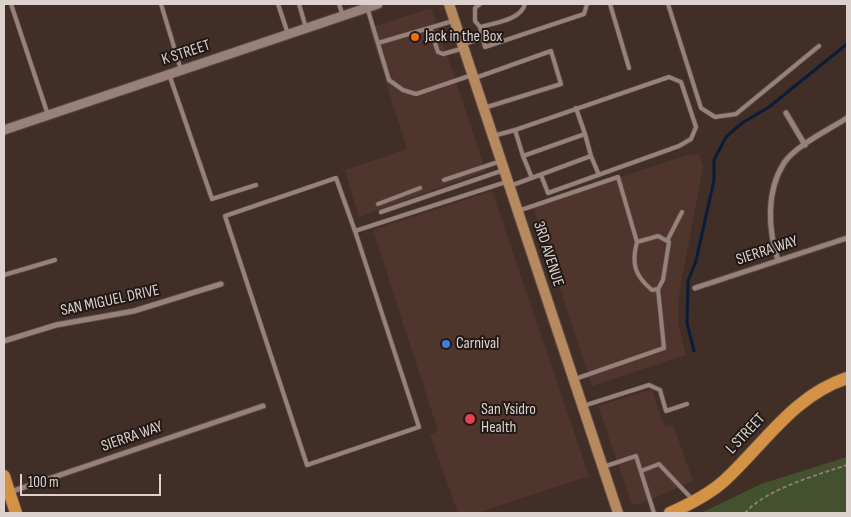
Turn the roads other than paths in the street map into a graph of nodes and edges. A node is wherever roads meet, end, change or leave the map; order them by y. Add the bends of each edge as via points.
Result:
1 (11, 4) edge
2 (161, 4) edge
3 (278, 4) edge
4 (299, 4) edge
5 (339, 4) edge
6 (378, 4) edge
7 (449, 4) edge
8 (480, 4) edge
9 (525, 4) edge
10 (586, 4) edge
11 (610, 4) edge
12 (668, 4) edge
13 (367, 7) junction
14 (343, 16) junction
15 (455, 20) junction
16 (480, 27) junction
17 (306, 28) junction
18 (430, 28) junction
19 (288, 34) junction
20 (483, 38) junction
21 (378, 43) junction
22 (464, 46) junction
23 (819, 46) dead end
24 (629, 68) dead end
25 (181, 70) junction
26 (169, 74) junction
27 (474, 76) junction
28 (484, 108) junction
29 (576, 108) junction
30 (786, 113) dead end
31 (48, 115) junction
32 (847, 118) edge
33 (4, 130) edge
34 (515, 130) junction
35 (584, 134) junction
36 (493, 136) junction
37 (805, 145) junction
38 (523, 156) junction
39 (591, 156) junction
40 (503, 165) junction
41 (542, 175) junction
42 (599, 175) junction
43 (532, 178) junction
44 (444, 180) dead end
45 (509, 184) junction
46 (256, 185) dead end
47 (420, 188) dead end
48 (378, 204) dead end
49 (518, 211) junction
50 (381, 212) dead end
51 (682, 212) dead end
52 (355, 232) junction
53 (847, 238) edge
54 (667, 241) junction
55 (637, 242) junction
56 (55, 260) dead end
57 (778, 260) junction
58 (4, 275) edge
59 (221, 284) dead end
60 (696, 288) dead end
61 (658, 290) junction
62 (4, 340) edge
63 (847, 378) edge
64 (574, 379) junction
65 (687, 404) dead end
66 (263, 406) dead end
67 (583, 406) junction
68 (603, 467) junction
69 (640, 470) junction
70 (4, 476) edge
71 (9, 493) junction
72 (694, 500) junction
73 (16, 513) edge
74 (618, 513) edge
75 (654, 513) edge
76 (670, 513) edge

1 - 31 lane
2 - 25 lane
3 - 19 lane
4 - 17 lane
5 - 14 lane
6 - 13 street, K STREET
7 - 15 main road, 3RD AVENUE
8 - 16 lane via 474,15
9 - 16 lane via 523,11 516,16
10 - 20 lane via 584,14 485,47
11 - 24 lane
12 - 23 lane via 702,108 715,117 736,114
13 - 14 street, K STREET
13 - 21 lane
14 - 17 street, K STREET
15 - 18 lane
15 - 22 main road, 3RD AVENUE
16 - 20 lane
17 - 19 street, K STREET
18 - 21 lane
18 - 22 lane via 438,52 443,54
19 - 25 street, K STREET
20 - 22 lane
21 - 27 lane via 389,80 403,90 416,94
22 - 27 main road, 3RD AVENUE
25 - 26 street, K STREET
26 - 31 street, K STREET
26 - 46 lane via 212,199
27 - 28 main road, 3RD AVENUE
27 - 28 lane via 551,51 561,84
28 - 36 main road, 3RD AVENUE
29 - 34 lane
29 - 35 lane
29 - 42 lane via 669,77 681,82 696,127 691,139
30 - 37 street
31 - 33 street, K STREET
32 - 37 street
34 - 36 lane
34 - 38 lane
35 - 38 lane
35 - 39 lane
36 - 40 main road, 3RD AVENUE
37 - 57 street via 785,162 774,185 770,229
38 - 43 lane
39 - 41 lane
39 - 42 lane
40 - 44 lane
40 - 45 main road, 3RD AVENUE
40 - 50 lane
41 - 42 lane via 548,193
41 - 43 lane
43 - 45 lane
45 - 49 main road, 3RD AVENUE
45 - 52 lane
47 - 48 lane
49 - 55 lane via 618,178
49 - 64 main road, 3RD AVENUE
51 - 54 lane
52 - 52 lane via 336,178 225,216 307,465 419,427
53 - 57 street, SIERRA WAY
54 - 55 lane via 658,236
54 - 61 lane via 663,280
55 - 61 lane via 633,257 639,280 652,290
56 - 58 lane
57 - 60 street, SIERRA WAY
59 - 62 street, SAN MIGUEL DRIVE via 134,312 56,325
61 - 64 lane via 664,348
63 - 72 main road, L STREET via 834,382 786,414 724,481
64 - 67 main road, 3RD AVENUE
65 - 67 lane via 666,411 660,390 649,385
66 - 71 street, SIERRA WAY
67 - 68 main road, 3RD AVENUE
68 - 69 lane via 636,456
68 - 74 main road, 3RD AVENUE
69 - 72 lane via 659,464
69 - 75 lane
70 - 71 main road
71 - 73 main road
72 - 76 main road, L STREET

